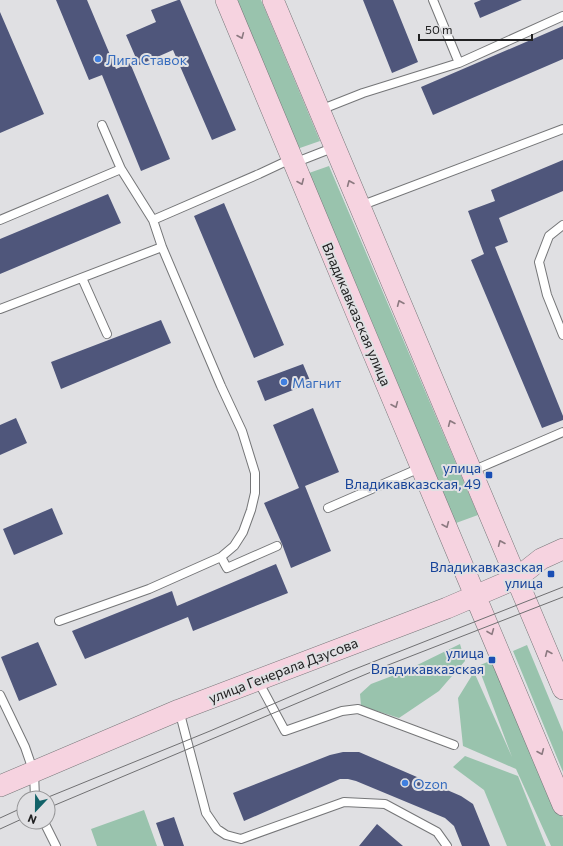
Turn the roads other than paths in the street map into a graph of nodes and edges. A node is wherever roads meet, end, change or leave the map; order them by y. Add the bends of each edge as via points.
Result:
1 (226, 0) edge
2 (273, 0) edge
3 (433, 0) edge
4 (563, 16) edge
5 (459, 63) junction
6 (319, 110) junction
7 (102, 125) dead end
8 (563, 129) edge
9 (335, 147) junction
10 (292, 161) junction
11 (121, 168) junction
12 (360, 206) junction
13 (0, 220) edge
14 (153, 220) junction
15 (563, 225) edge
16 (162, 247) junction
17 (82, 278) junction
18 (0, 308) edge
19 (107, 334) dead end
20 (563, 335) edge
21 (563, 432) edge
22 (422, 467) junction
23 (471, 471) junction
24 (328, 508) dead end
25 (276, 546) dead end
26 (563, 549) edge
27 (222, 557) junction
28 (517, 578) junction
29 (476, 596) junction
30 (59, 621) dead end
31 (258, 680) junction
32 (563, 689) edge
33 (0, 695) edge
34 (179, 710) junction
35 (454, 745) dead end
36 (34, 773) junction
37 (0, 786) edge
38 (35, 790) edge
39 (563, 805) edge
40 (48, 830) edge
41 (56, 846) edge
42 (447, 846) edge

1 -> 10 main road, Владикавказская улица
2 - 6 main road
3 - 5 lane
4 - 5 lane
5 - 6 lane via 363,92
6 - 9 main road
7 - 11 lane
8 - 12 lane
9 - 10 lane
12 -> 9 main road
10 - 14 lane
10 -> 22 main road, Владикавказская улица
11 - 13 lane
11 - 14 lane
23 -> 12 main road
14 - 16 lane
15 - 20 lane via 549,236 539,262 547,295
16 - 17 lane
16 - 27 lane via 242,430 255,473 255,493 243,532 234,546
17 - 18 lane
17 - 19 lane
21 - 23 lane
22 - 24 lane
22 -> 29 main road, Владикавказская улица
28 -> 23 main road
25 - 27 lane via 227,568
26 - 28 main road, улица Генерала Дзусова via 540,559
27 - 30 lane via 149,589
28 - 29 main road, улица Генерала Дзусова
32 -> 28 main road
29 - 31 main road, улица Генерала Дзусова
29 -> 39 main road, Владикавказская улица
31 - 34 main road, улица Генерала Дзусова
31 - 35 lane via 285,731 342,711 358,709
33 - 36 lane via 25,747
34 - 36 main road, улица Генерала Дзусова
34 - 42 lane via 206,813 217,829 226,835 241,839 344,802 385,804 437,832
36 - 37 main road, улица Генерала Дзусова
36 - 38 lane
40 - 41 lane

